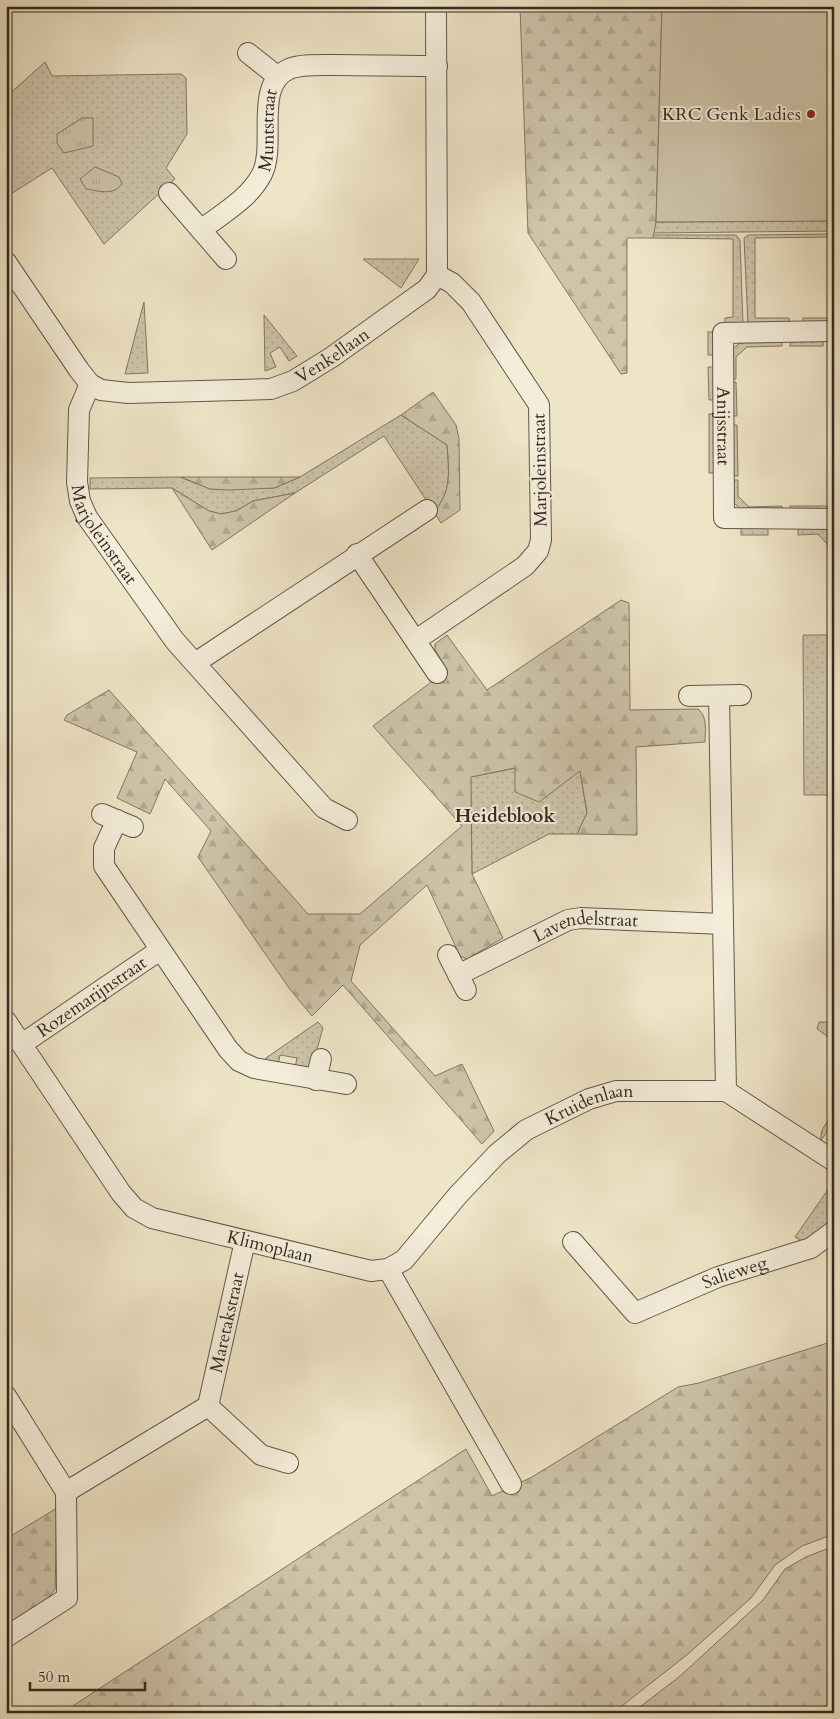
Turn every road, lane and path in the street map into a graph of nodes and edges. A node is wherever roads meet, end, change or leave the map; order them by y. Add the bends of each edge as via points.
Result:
1 (436, 6) edge
2 (248, 53) dead end
3 (437, 66) junction
4 (276, 76) junction
5 (169, 193) dead end
6 (201, 230) junction
7 (226, 259) dead end
8 (6, 262) edge
9 (436, 275) junction
10 (834, 332) edge
11 (90, 384) junction
12 (427, 510) dead end
13 (834, 519) edge
14 (357, 554) junction
15 (416, 640) junction
16 (195, 664) junction
17 (437, 673) dead end
18 (741, 695) dead end
19 (689, 696) dead end
20 (719, 696) junction
21 (118, 820) dead end
22 (348, 820) dead end
23 (723, 924) junction
24 (160, 950) junction
25 (448, 955) dead end
26 (6, 1022) edge
27 (22, 1044) junction
28 (321, 1059) dead end
29 (316, 1080) junction
30 (346, 1084) dead end
31 (726, 1091) junction
32 (834, 1161) edge
33 (834, 1231) edge
34 (245, 1240) junction
35 (574, 1242) dead end
36 (388, 1269) junction
37 (6, 1396) edge
38 (208, 1406) junction
39 (288, 1463) dead end
40 (511, 1484) dead end
41 (66, 1492) junction
42 (6, 1637) edge

1 - 3 street
2 - 4 street
3 - 4 street, Muntstraat via 312,66 290,68
3 - 9 street
4 - 6 street, Muntstraat via 269,93 268,157 262,173 249,194
5 - 6 street
6 - 7 street
8 - 11 street
9 - 11 street, Venkellaan via 426,289 340,352 303,376 271,389 128,393 101,390
9 - 15 street, Marjoleinstraat via 452,283 471,302 539,405 541,540 538,550 525,566
10 - 13 street, Anijsstraat via 723,333 724,518
11 - 16 street, Marjoleinstraat via 79,410 77,482 80,501 87,517
12 - 14 street
14 - 15 street
14 - 16 street
15 - 17 street
16 - 22 street, Marjoleinstraat via 324,808
18 - 20 street
19 - 20 street
20 - 23 street
21 - 24 street, Rozemarijnstraat via 104,848 104,866
23 - 25 street, Lavendelstraat via 568,920 462,982
23 - 31 street
24 - 27 street, Rozemarijnstraat
24 - 29 street, Rozemarijnstraat via 239,1061 254,1068
26 - 27 street, Klimoplaan
27 - 34 street, Klimoplaan via 121,1194 134,1208 152,1218
28 - 29 street
29 - 30 street, Rozemarijnstraat
31 - 32 street
31 - 36 street, Kruidenlaan via 616,1091 589,1099 526,1130 463,1189 404,1260
33 - 35 street, Salieweg via 811,1248 718,1277 635,1313
34 - 36 street, Klimoplaan via 370,1271
34 - 38 street, Maretakstraat
36 - 40 street
37 - 41 street
38 - 39 street via 261,1454
38 - 41 street
41 - 42 street via 67,1598

